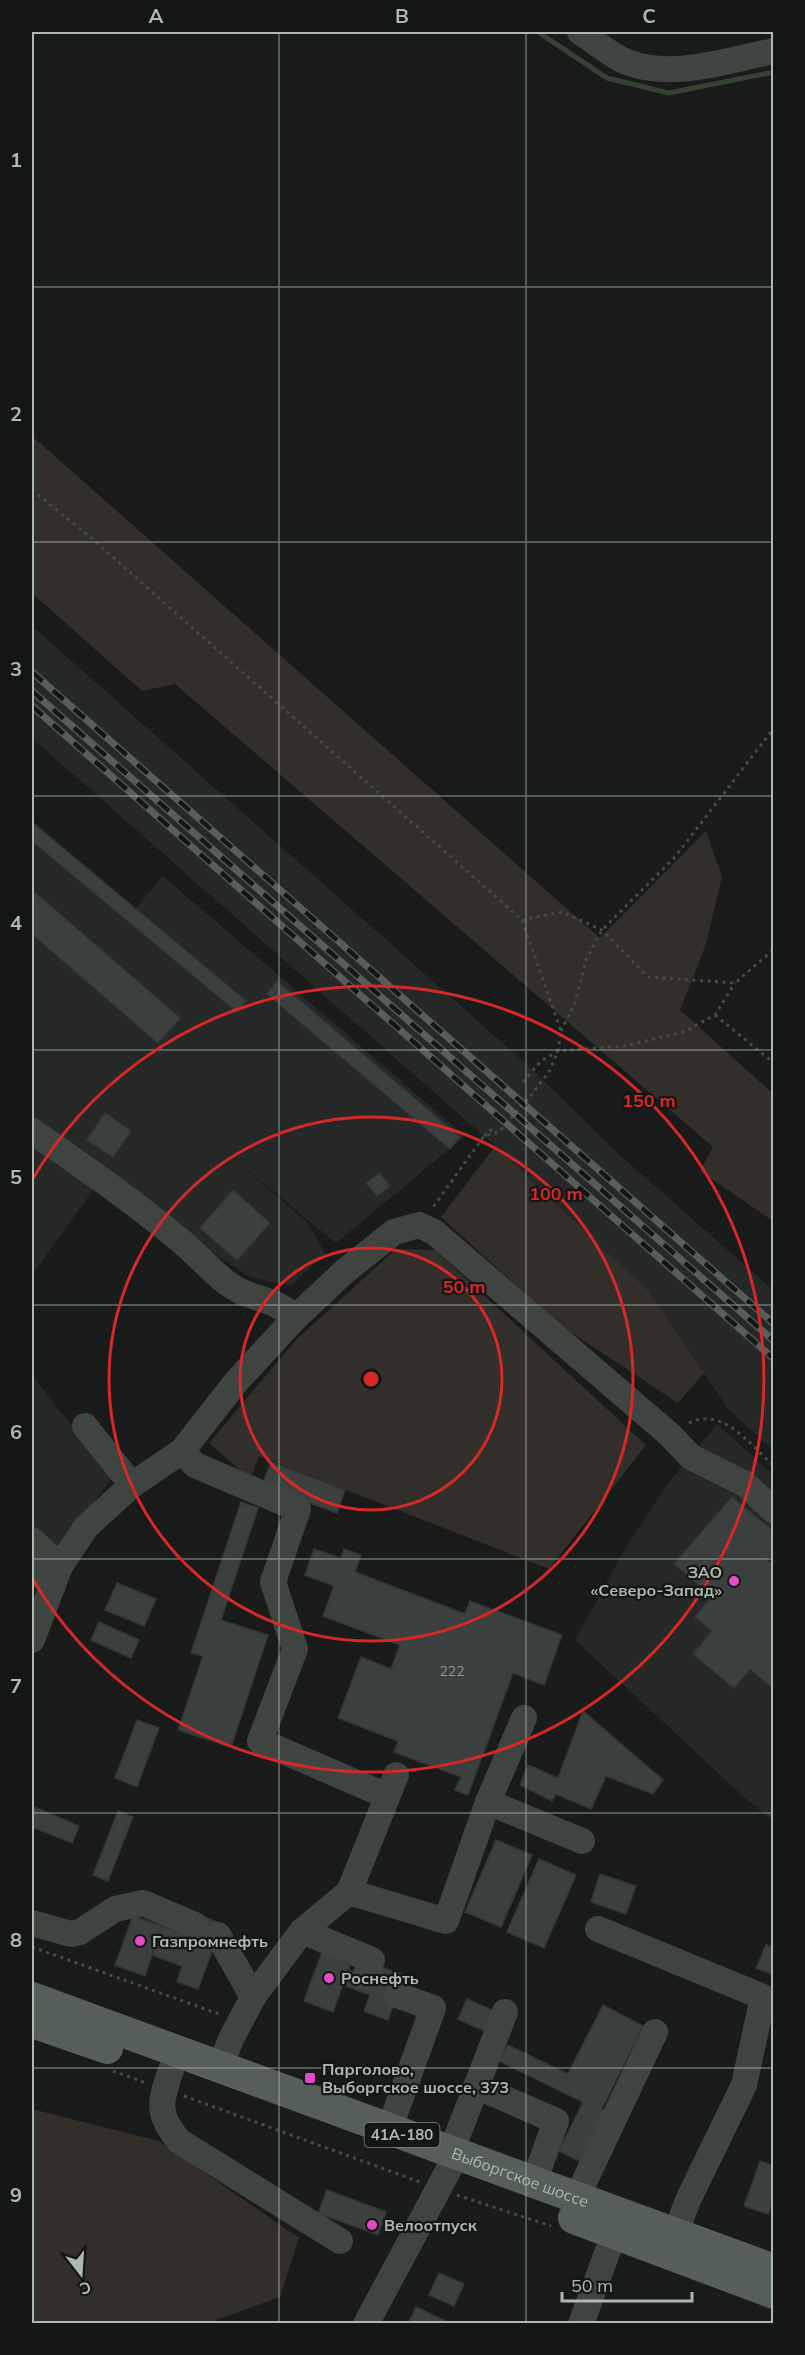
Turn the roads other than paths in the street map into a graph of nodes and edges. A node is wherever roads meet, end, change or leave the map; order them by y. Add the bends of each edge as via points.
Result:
1 (580, 32) edge
2 (760, 46) edge
3 (32, 1131) edge
4 (295, 1318) junction
5 (85, 1426) dead end
6 (182, 1451) junction
7 (132, 1485) junction
8 (774, 1511) edge
9 (32, 1540) edge
10 (32, 1569) edge
11 (56, 1576) junction
12 (32, 1640) edge
13 (524, 1718) dead end
14 (488, 1802) junction
15 (582, 1841) dead end
16 (349, 1892) junction
17 (32, 1923) edge
18 (598, 1929) dead end
19 (302, 1931) junction
20 (365, 1977) dead end
21 (397, 1995) dead end
22 (253, 1997) junction
23 (32, 1998) edge
24 (505, 2012) dead end
25 (32, 2022) edge
26 (655, 2032) dead end
27 (220, 2067) junction
28 (168, 2080) junction
29 (476, 2086) junction
30 (389, 2130) junction
31 (450, 2161) junction
32 (534, 2182) junction
33 (578, 2197) junction
34 (676, 2232) junction
35 (614, 2234) junction
36 (340, 2241) dead end
37 (774, 2270) edge
38 (774, 2293) edge
39 (366, 2324) edge
40 (581, 2324) edge

1 - 2 street via 627,62 656,67 687,69
3 - 4 street via 101,1179 228,1283 244,1293 275,1302
4 - 6 street via 236,1382
4 - 8 street via 394,1232 419,1226 434,1232 692,1457 745,1484
5 - 7 street
6 - 7 street
6 - 16 street via 195,1465 298,1509 273,1582 295,1648 260,1741 392,1786
7 - 11 street via 86,1527
9 - 11 street
10 - 11 street
11 - 12 street
13 - 14 street
14 - 15 street
14 - 16 street via 446,1921
16 - 19 street
17 - 22 street via 71,1934 115,1909 143,1903 207,1930
18 - 34 street via 763,1997 744,2085
19 - 20 street via 372,1960
19 - 22 street
21 - 30 street via 433,2008
22 - 27 street
23 - 27 main road, Выборгское шоссе / 41А-180
24 - 29 street
25 - 28 main road, Выборгское шоссе / 41А-180
26 - 33 street
27 - 30 main road, Выборгское шоссе / 41А-180
28 - 31 main road, Выборгское шоссе / 41А-180
28 - 36 street via 161,2103 165,2124 179,2141
29 - 31 street
29 - 32 street via 556,2121
30 - 31 main road, Выборгское шоссе / 41А-180
31 - 32 main road, Выборгское шоссе / 41А-180
31 - 35 main road, Выборгское шоссе / 41А-180
31 - 39 street
32 - 33 main road, Выборгское шоссе / 41А-180
33 - 34 main road, Выборгское шоссе / 41А-180
34 - 37 main road, Выборгское шоссе / 41А-180
35 - 38 main road, Выборгское шоссе / 41А-180
35 - 40 street

